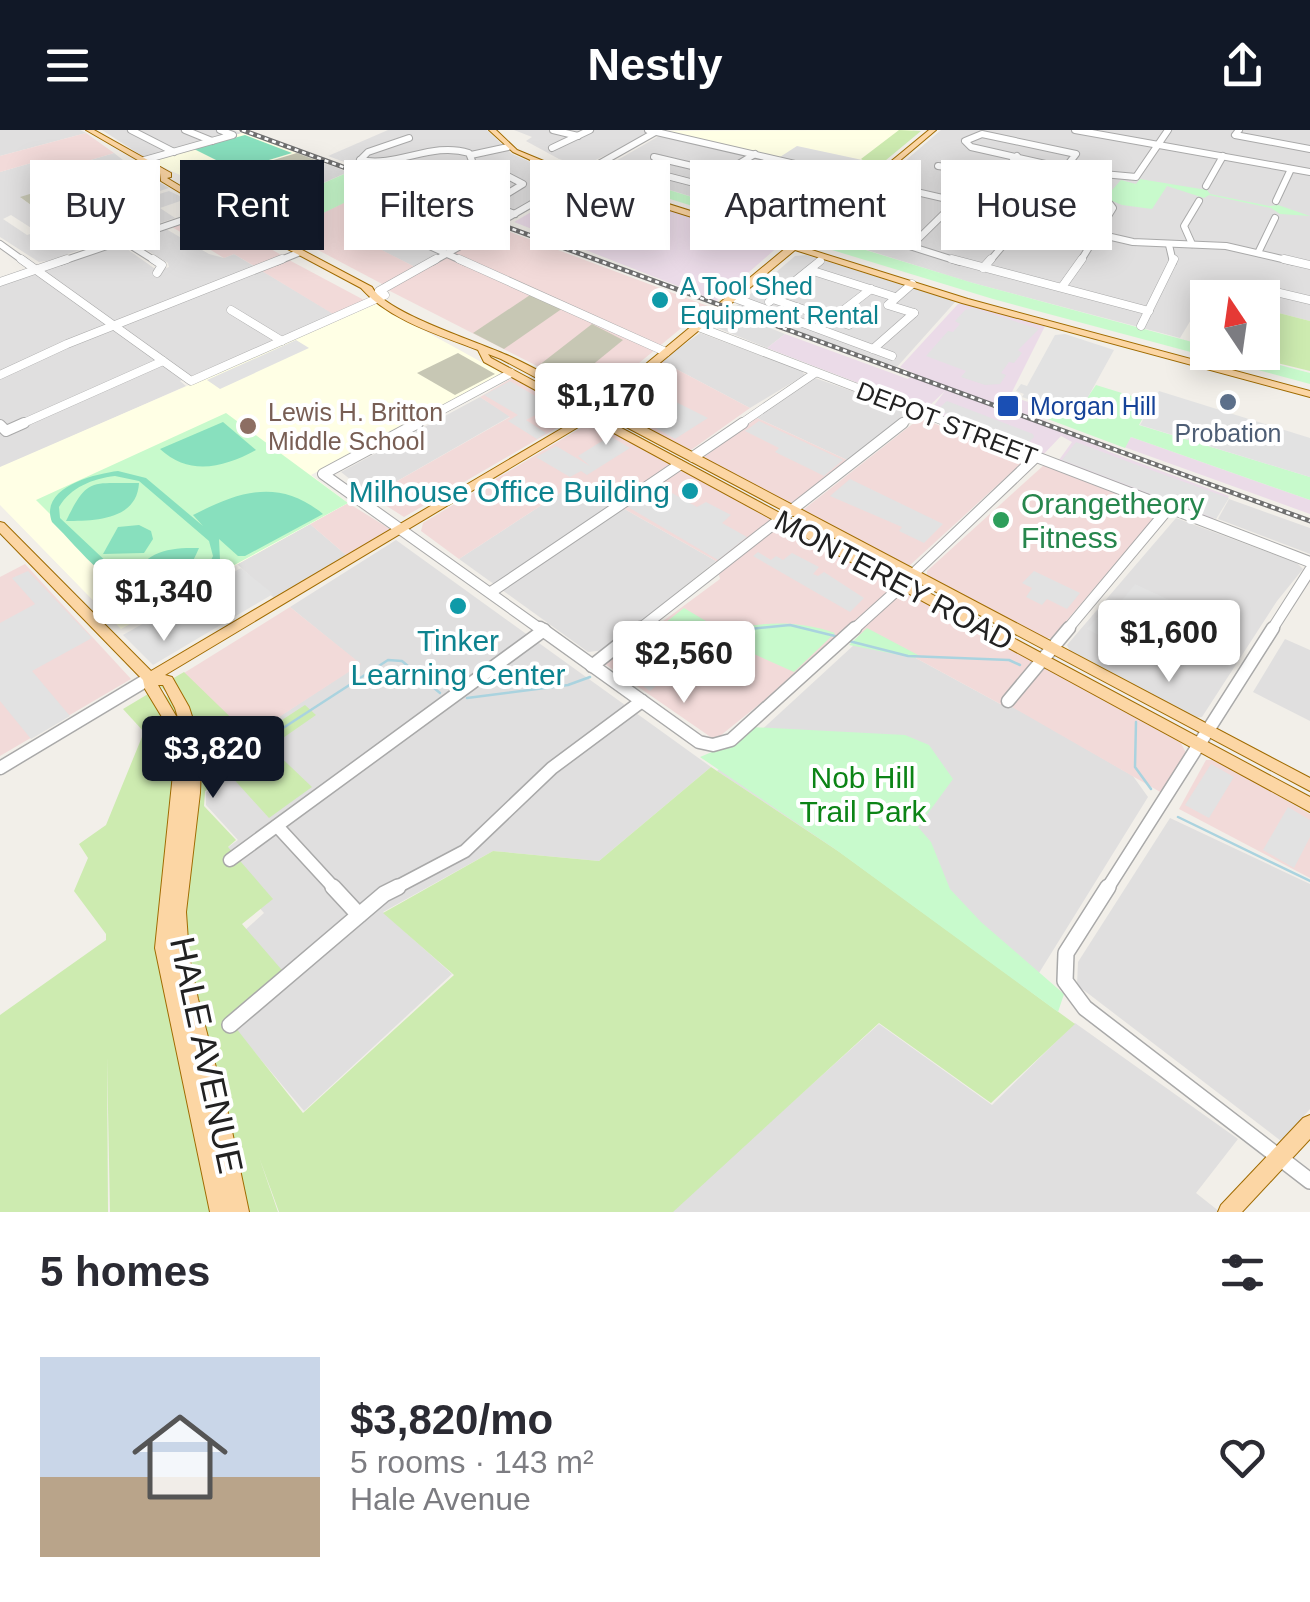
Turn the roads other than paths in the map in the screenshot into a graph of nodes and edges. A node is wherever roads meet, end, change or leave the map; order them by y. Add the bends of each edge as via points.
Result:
1 (91, 130) edge
2 (131, 130) edge
3 (185, 130) edge
4 (220, 130) edge
5 (418, 130) edge
6 (492, 130) edge
7 (502, 130) edge
8 (554, 130) edge
9 (590, 130) edge
10 (655, 130) edge
11 (933, 130) edge
12 (1075, 130) edge
13 (1168, 130) edge
14 (1239, 130) edge
15 (1088, 131) edge
16 (578, 136) junction
17 (409, 138) junction
18 (212, 141) junction
19 (1159, 143) junction
20 (507, 146) junction
21 (552, 148) dead end
22 (426, 149) junction
23 (1310, 150) edge
24 (174, 152) junction
25 (470, 154) junction
26 (755, 154) junction
27 (654, 156) dead end
28 (1224, 156) junction
29 (1014, 159) joint
30 (139, 160) edge
31 (145, 160) edge
32 (472, 160) edge
33 (543, 160) edge
34 (545, 160) edge
35 (607, 160) edge
36 (745, 160) edge
37 (779, 160) edge
38 (897, 160) edge
39 (1020, 160) edge
40 (1071, 160) edge
41 (677, 163) junction
42 (690, 166) edge
43 (938, 166) dead end
44 (941, 167) edge
45 (1291, 169) junction
46 (1310, 172) edge
47 (162, 174) joint
48 (1112, 175) edge
49 (510, 178) edge
50 (690, 182) edge
51 (180, 183) edge
52 (1206, 186) dead end
53 (180, 189) edge
54 (510, 192) edge
55 (1199, 201) dead end
56 (1276, 201) dead end
57 (941, 216) edge
58 (1275, 218) dead end
59 (921, 236) edge
60 (1112, 236) edge
61 (0, 244) edge
62 (1169, 244) junction
63 (1192, 244) junction
64 (921, 249) edge
65 (93, 250) edge
66 (138, 250) edge
67 (292, 250) edge
68 (440, 250) edge
69 (452, 250) edge
70 (789, 250) edge
71 (813, 250) edge
72 (816, 250) edge
73 (999, 250) edge
74 (1086, 250) edge
75 (298, 253) junction
76 (447, 253) junction
77 (1258, 253) junction
78 (820, 262) dead end
79 (1310, 265) edge
80 (983, 268) junction
81 (36, 270) junction
82 (810, 270) junction
83 (157, 273) dead end
84 (0, 282) edge
85 (912, 284) junction
86 (1062, 287) junction
87 (870, 289) junction
88 (1280, 293) edge
89 (380, 295) junction
90 (732, 297) junction
91 (895, 297) junction
92 (774, 299) junction
93 (1310, 300) edge
94 (762, 308) junction
95 (231, 310) dead end
96 (1149, 311) junction
97 (832, 318) junction
98 (849, 325) dead end
99 (114, 326) junction
100 (696, 326) junction
101 (1142, 326) dead end
102 (282, 341) junction
103 (873, 349) junction
104 (482, 351) junction
105 (666, 352) junction
106 (892, 356) dead end
107 (163, 361) junction
108 (815, 372) junction
109 (512, 373) junction
110 (0, 375) edge
111 (1310, 390) edge
112 (595, 412) junction
113 (918, 412) junction
114 (0, 426) edge
115 (693, 456) junction
116 (1036, 457) junction
117 (680, 465) junction
118 (1169, 508) junction
119 (789, 516) junction
120 (0, 526) edge
121 (399, 530) junction
122 (1310, 562) edge
123 (1310, 570) edge
124 (908, 579) junction
125 (491, 592) junction
126 (544, 630) junction
127 (1048, 654) junction
128 (592, 666) junction
129 (150, 678) junction
130 (642, 701) junction
131 (1008, 701) dead end
132 (1205, 738) junction
133 (0, 768) edge
134 (1310, 785) edge
135 (1310, 805) edge
136 (277, 826) junction
137 (230, 860) dead end
138 (359, 915) junction
139 (230, 1025) dead end
140 (1310, 1125) edge
141 (1281, 1156) junction
142 (1310, 1181) edge
143 (220, 1212) edge
144 (239, 1212) edge
145 (1228, 1212) edge

1 - 30 main road, MONTEREY ROAD
2 - 24 street
3 - 18 street
4 - 18 street via 233,135
5 - 17 street
6 - 20 main road
7 - 34 main road
8 - 16 street
9 - 16 street
10 - 26 street
10 - 35 street
11 - 38 main road
12 - 15 street
13 - 19 street
14 - 23 street via 1235,135
15 - 19 street
16 - 21 street
17 - 22 street
17 - 22 street via 360,160 391,162
18 - 24 street
19 - 28 street
19 - 48 street via 1133,178
20 - 25 street
20 - 33 main road
22 - 25 street
24 - 31 street
25 - 32 street
26 - 36 street
26 - 37 street
27 - 41 street
28 - 45 street
28 - 52 street
29 - 39 street
29 - 40 street via 965,141 982,134 1076,154
41 - 42 street
41 - 50 street via 662,176
43 - 44 street
45 - 46 street
45 - 56 street
47 - 51 main road, MONTEREY ROAD
47 - 53 main road, MONTEREY ROAD
49 - 54 street via 522,184
55 - 63 street via 1184,226
57 - 59 street
58 - 77 street
60 - 62 street
61 - 81 street
62 - 63 street
62 - 96 street via 1174,260
63 - 77 street
64 - 80 street
65 - 81 street
66 - 83 street via 162,265
67 - 75 main road, MONTEREY ROAD
68 - 76 street
69 - 76 street
70 - 90 main road
71 - 85 main road
72 - 111 main road
73 - 80 street
74 - 86 street
75 - 89 main road, MONTEREY ROAD
75 - 99 street
76 - 89 street
76 - 105 street
77 - 79 street
78 - 82 street
80 - 86 street
81 - 84 street
81 - 99 street
82 - 87 street
82 - 92 street
85 - 91 street
85 - 111 main road
86 - 96 street
87 - 91 street
87 - 97 street
88 - 93 street
89 - 102 street
89 - 104 main road, MONTEREY ROAD via 412,319
90 - 94 street
90 - 100 main road
91 - 103 street via 888,305 914,314
92 - 94 street
92 - 97 street
94 - 103 street
95 - 102 street
96 - 101 street
97 - 98 street
99 - 107 street
99 - 110 street
100 - 105 main road
100 - 108 street, DEPOT STREET
102 - 107 street via 192,381
103 - 106 street
104 - 109 main road, MONTEREY ROAD
104 - 112 main road, MONTEREY ROAD
105 - 112 main road
107 - 114 street via 6,431
108 - 113 street, DEPOT STREET
108 - 115 street
109 - 112 main road, MONTEREY ROAD
109 - 121 street via 323,474
112 - 115 main road, MONTEREY ROAD
112 - 117 main road, MONTEREY ROAD
112 - 121 main road
113 - 116 street, DEPOT STREET
113 - 119 street
115 - 119 main road, MONTEREY ROAD
116 - 118 street, DEPOT STREET
116 - 124 street
117 - 119 main road, MONTEREY ROAD
117 - 125 street
118 - 122 street, DEPOT STREET
118 - 127 street
119 - 124 main road, MONTEREY ROAD
119 - 128 street
120 - 129 main road, HALE AVENUE
121 - 125 street
121 - 129 main road
123 - 132 street
124 - 127 main road, MONTEREY ROAD
124 - 130 street via 731,740 698,742
125 - 126 street
126 - 128 street
126 - 136 street
127 - 131 street
127 - 132 main road, MONTEREY ROAD
128 - 130 street
129 - 133 street
129 - 143 main road, HALE AVENUE via 172,721 181,764 164,948
129 - 144 main road, HALE AVENUE via 165,680 176,694 194,748 180,942
130 - 138 street via 552,768 465,851 384,894
132 - 134 main road, MONTEREY ROAD
132 - 135 main road, MONTEREY ROAD
132 - 141 street via 1066,953 1065,981 1085,1008
136 - 137 street
136 - 138 street
138 - 139 street
140 - 141 main road
141 - 142 street
141 - 145 main road

